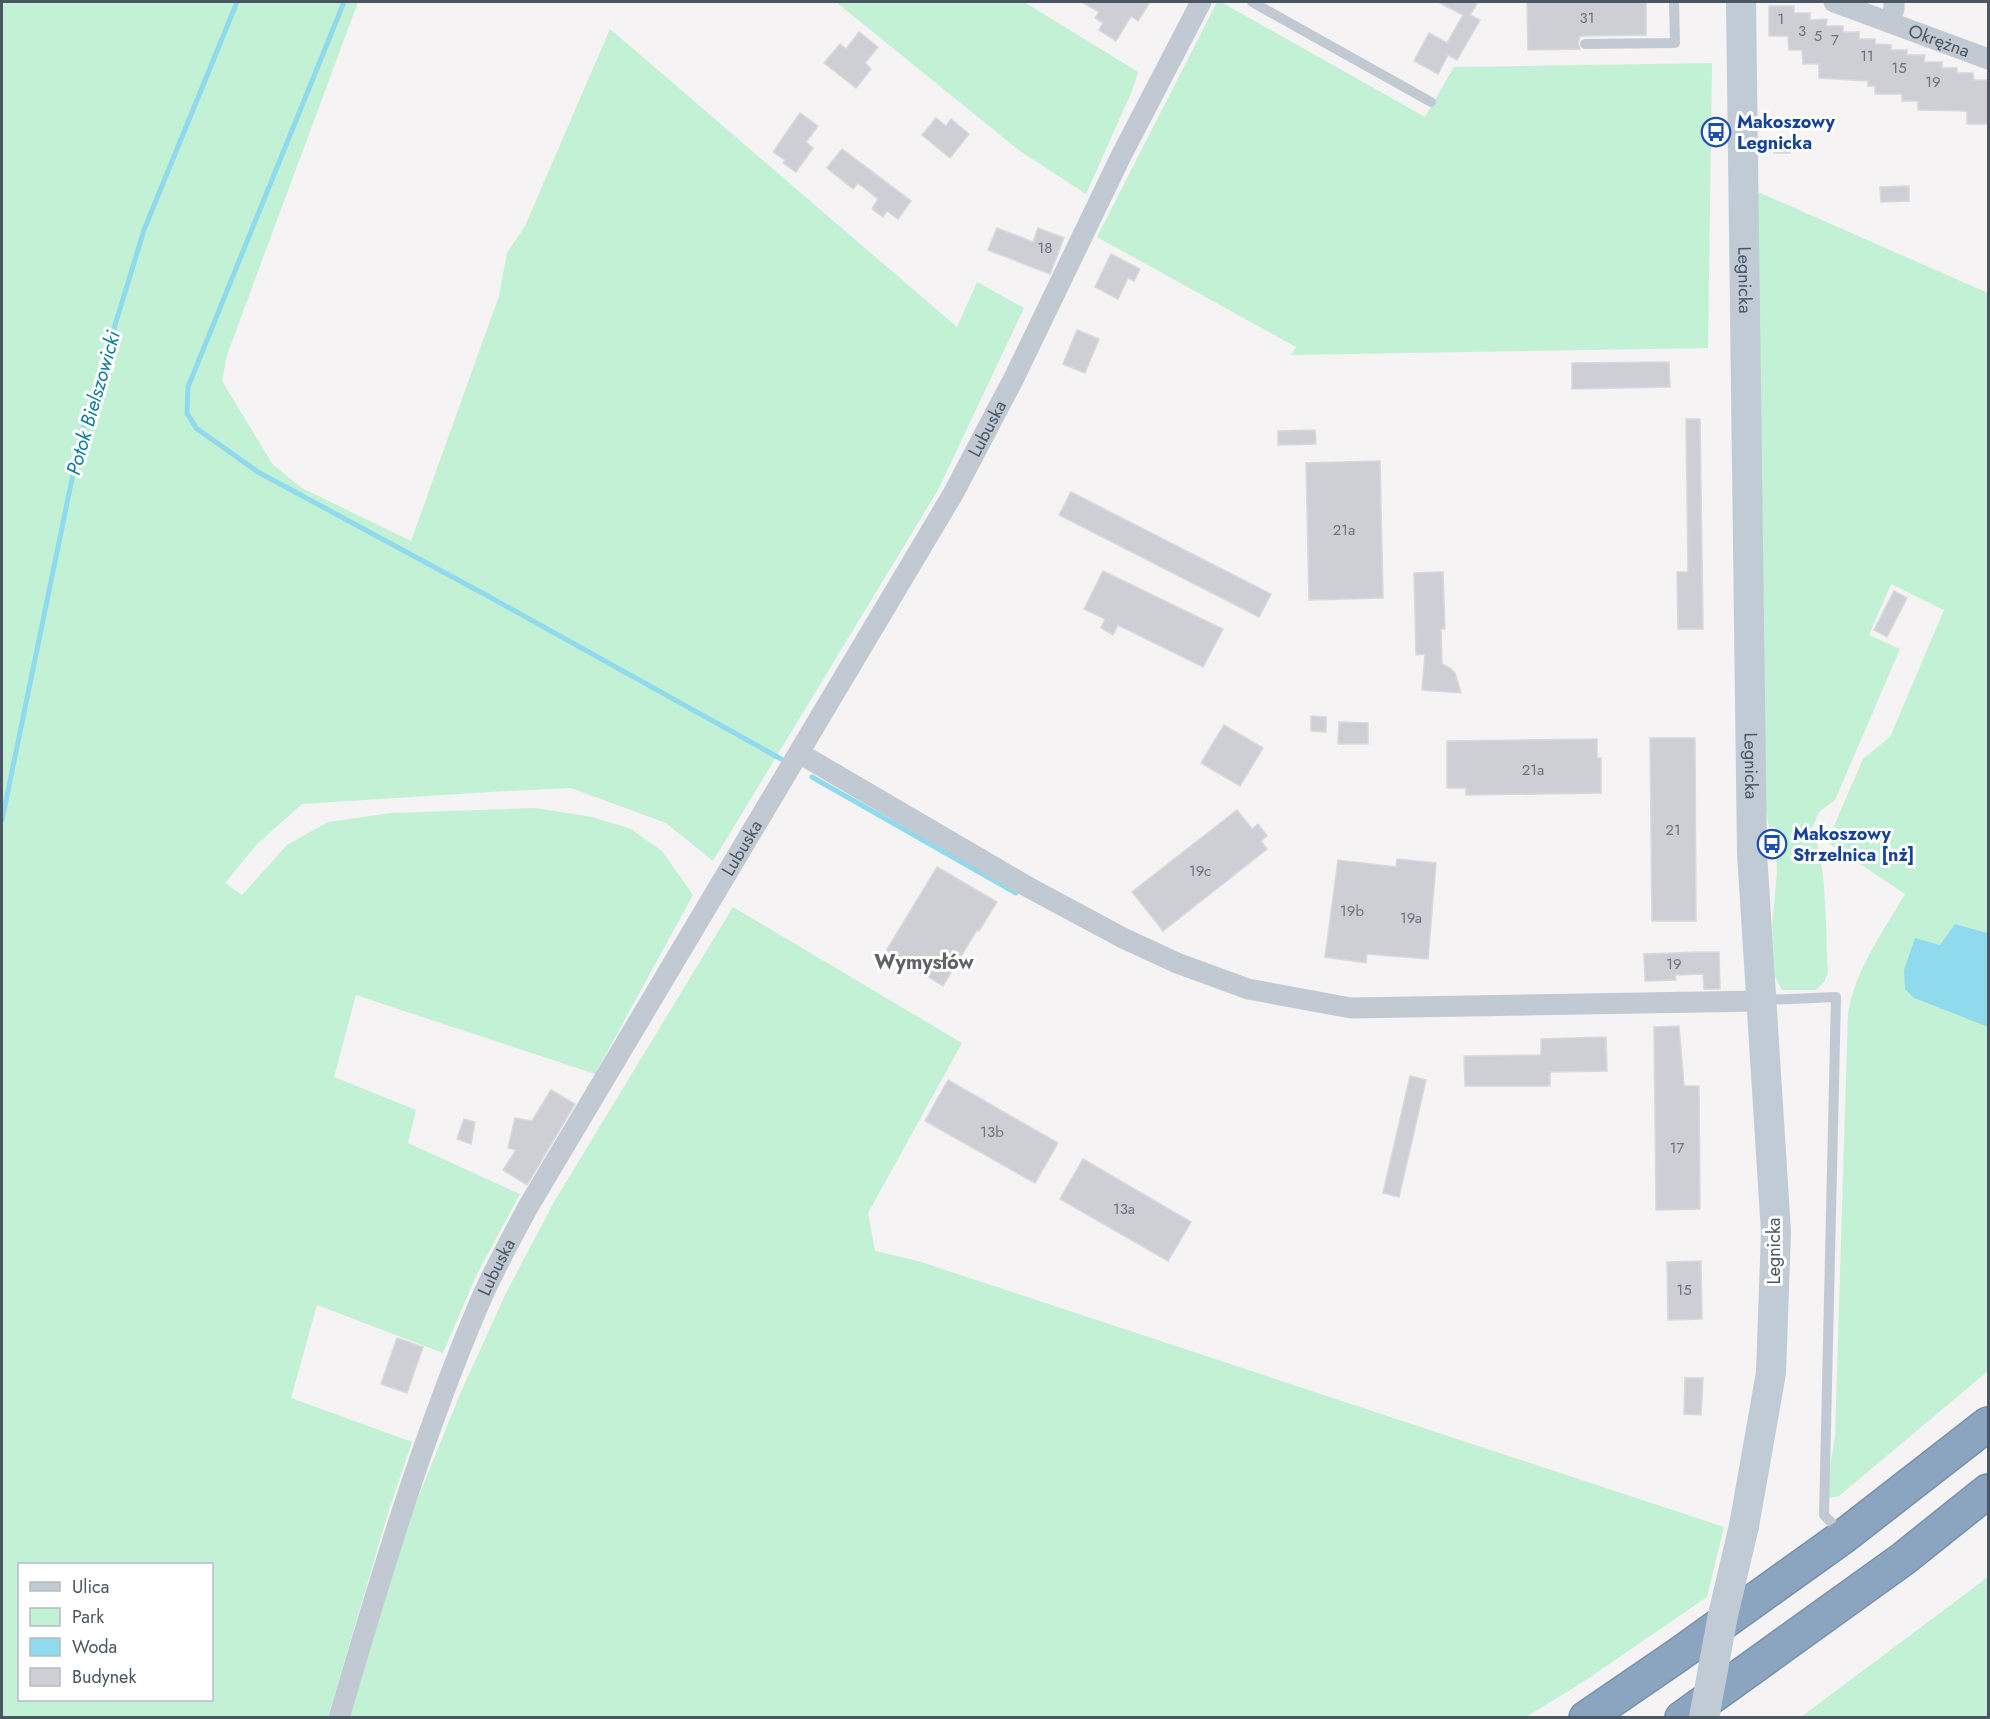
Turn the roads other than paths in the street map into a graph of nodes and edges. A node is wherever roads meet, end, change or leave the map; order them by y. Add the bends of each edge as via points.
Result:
1 (1201, 2) edge
2 (1252, 2) edge
3 (1674, 2) edge
4 (1741, 2) edge
5 (1834, 2) edge
6 (1894, 2) edge
7 (1889, 22) junction
8 (1585, 44) dead end
9 (1989, 59) edge
10 (1431, 102) dead end
11 (799, 753) junction
12 (1760, 1000) junction
13 (1989, 1424) edge
14 (1989, 1491) edge
15 (1844, 1536) junction
16 (339, 1718) edge
17 (1586, 1718) edge
18 (1682, 1718) edge
19 (1704, 1718) edge

1 - 11 street, Lubuska via 1121,156 999,409
2 - 10 lane
3 - 8 lane via 1675,43
4 - 12 main road, Legnicka via 1750,770
5 - 7 street, Okrężna
6 - 7 street, Okrężna
7 - 9 street, Okrężna
11 - 12 street via 1112,932 1177,963 1248,989 1351,1008
11 - 16 street, Lubuska via 499,1261 433,1422 391,1543
12 - 15 lane via 1836,997 1824,1515
12 - 19 main road, Legnicka, bridge via 1776,1232 1771,1373
13 - 15 highway
14 - 18 highway via 1903,1559
15 - 17 highway

